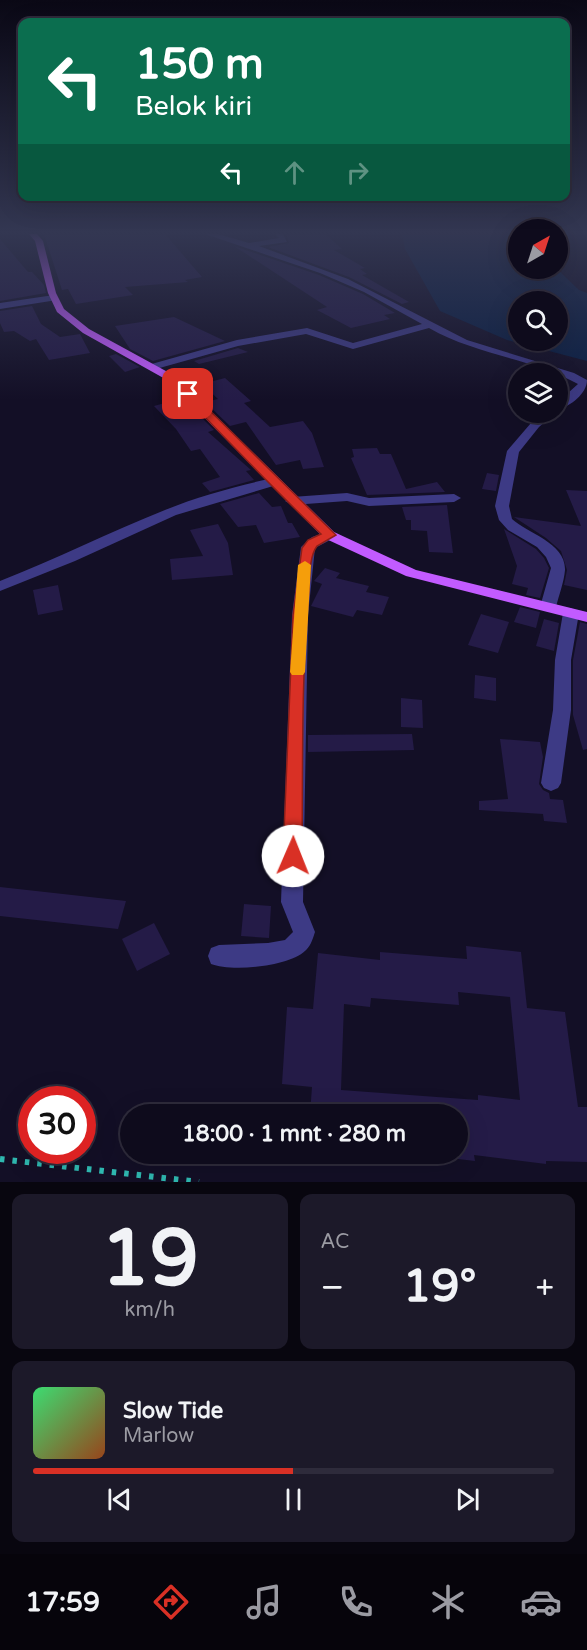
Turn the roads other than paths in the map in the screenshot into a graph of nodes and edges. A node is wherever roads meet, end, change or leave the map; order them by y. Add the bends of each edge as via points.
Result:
1 (52, 289) edge
2 (362, 289) edge
3 (54, 298) junction
4 (0, 306) edge
5 (429, 325) junction
6 (537, 363) edge
7 (152, 367) junction
8 (568, 375) edge
9 (568, 399) edge
10 (537, 423) edge
11 (276, 481) junction
12 (454, 498) dead end
13 (292, 501) junction
14 (329, 535) junction
15 (0, 586) edge
16 (548, 607) junction
17 (579, 615) edge
18 (551, 783) dead end
19 (219, 956) dead end

1 - 3 main road
2 - 5 street
3 - 4 street
3 - 7 main road via 69,319
5 - 6 street via 468,344
5 - 7 street via 353,346 307,331 237,343
7 - 11 main road via 179,386
8 - 9 street via 584,383
10 - 16 street via 513,451 502,506 513,527 542,544 553,556 558,568
11 - 13 main road
11 - 15 street via 171,512
12 - 13 street
13 - 14 main road
14 - 16 main road via 411,573
14 - 19 street via 308,548 300,615 292,902 304,932 299,944 287,950 268,955
16 - 17 main road
17 - 18 street via 563,660 562,710

